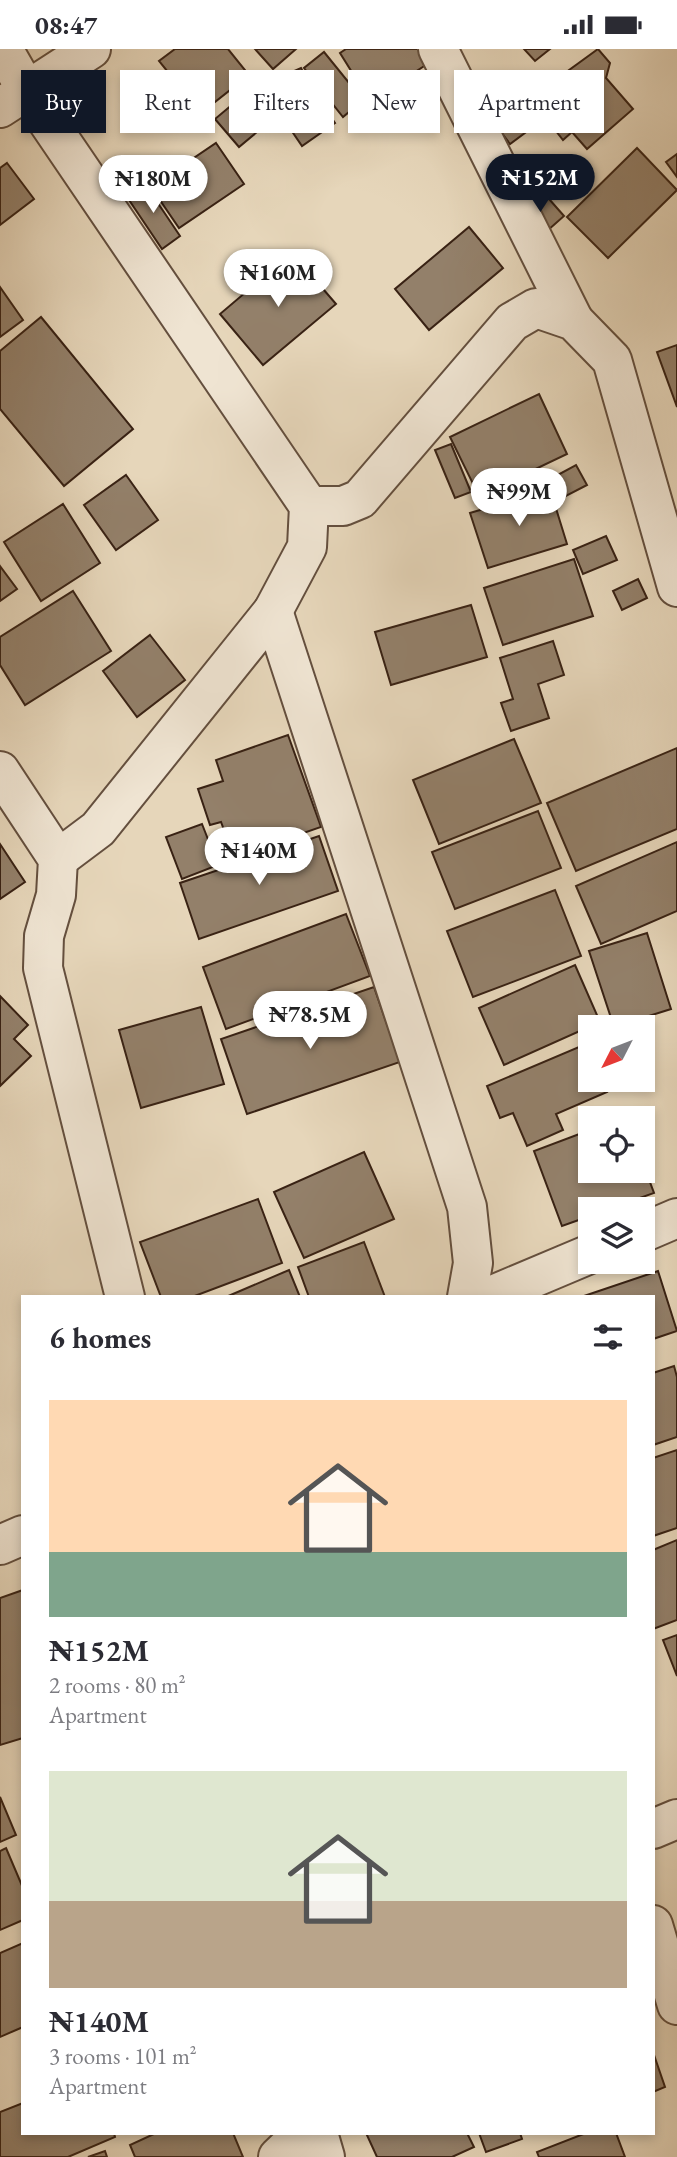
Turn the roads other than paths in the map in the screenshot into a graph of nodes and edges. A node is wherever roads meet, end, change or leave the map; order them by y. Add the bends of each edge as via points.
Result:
1 (3, 49) edge
2 (91, 49) edge
3 (438, 49) edge
4 (13, 99) edge
5 (574, 321) junction
6 (309, 506) junction
7 (677, 587) edge
8 (273, 611) junction
9 (0, 771) edge
10 (58, 859) junction
11 (677, 1218) edge
12 (655, 1227) edge
13 (578, 1259) edge
14 (125, 1295) edge
15 (467, 1295) edge
16 (493, 1295) edge
17 (21, 1536) edge
18 (0, 1545) edge
19 (677, 1819) edge
20 (655, 1828) edge
21 (655, 1932) edge
22 (677, 2005) edge
23 (301, 2135) edge
24 (319, 2135) edge
25 (278, 2157) edge
26 (326, 2157) edge

1 - 4 street
2 - 4 street
3 - 5 street
4 - 6 street
5 - 6 street via 536,308 512,322 360,499 343,506
5 - 7 street via 612,360
6 - 8 street via 307,547
8 - 10 street via 98,829
8 - 15 street via 467,1207 474,1263
9 - 10 street
10 - 14 street via 43,968
11 - 12 street
13 - 16 street
17 - 18 street
19 - 20 street
21 - 22 street
23 - 25 street
24 - 26 street

